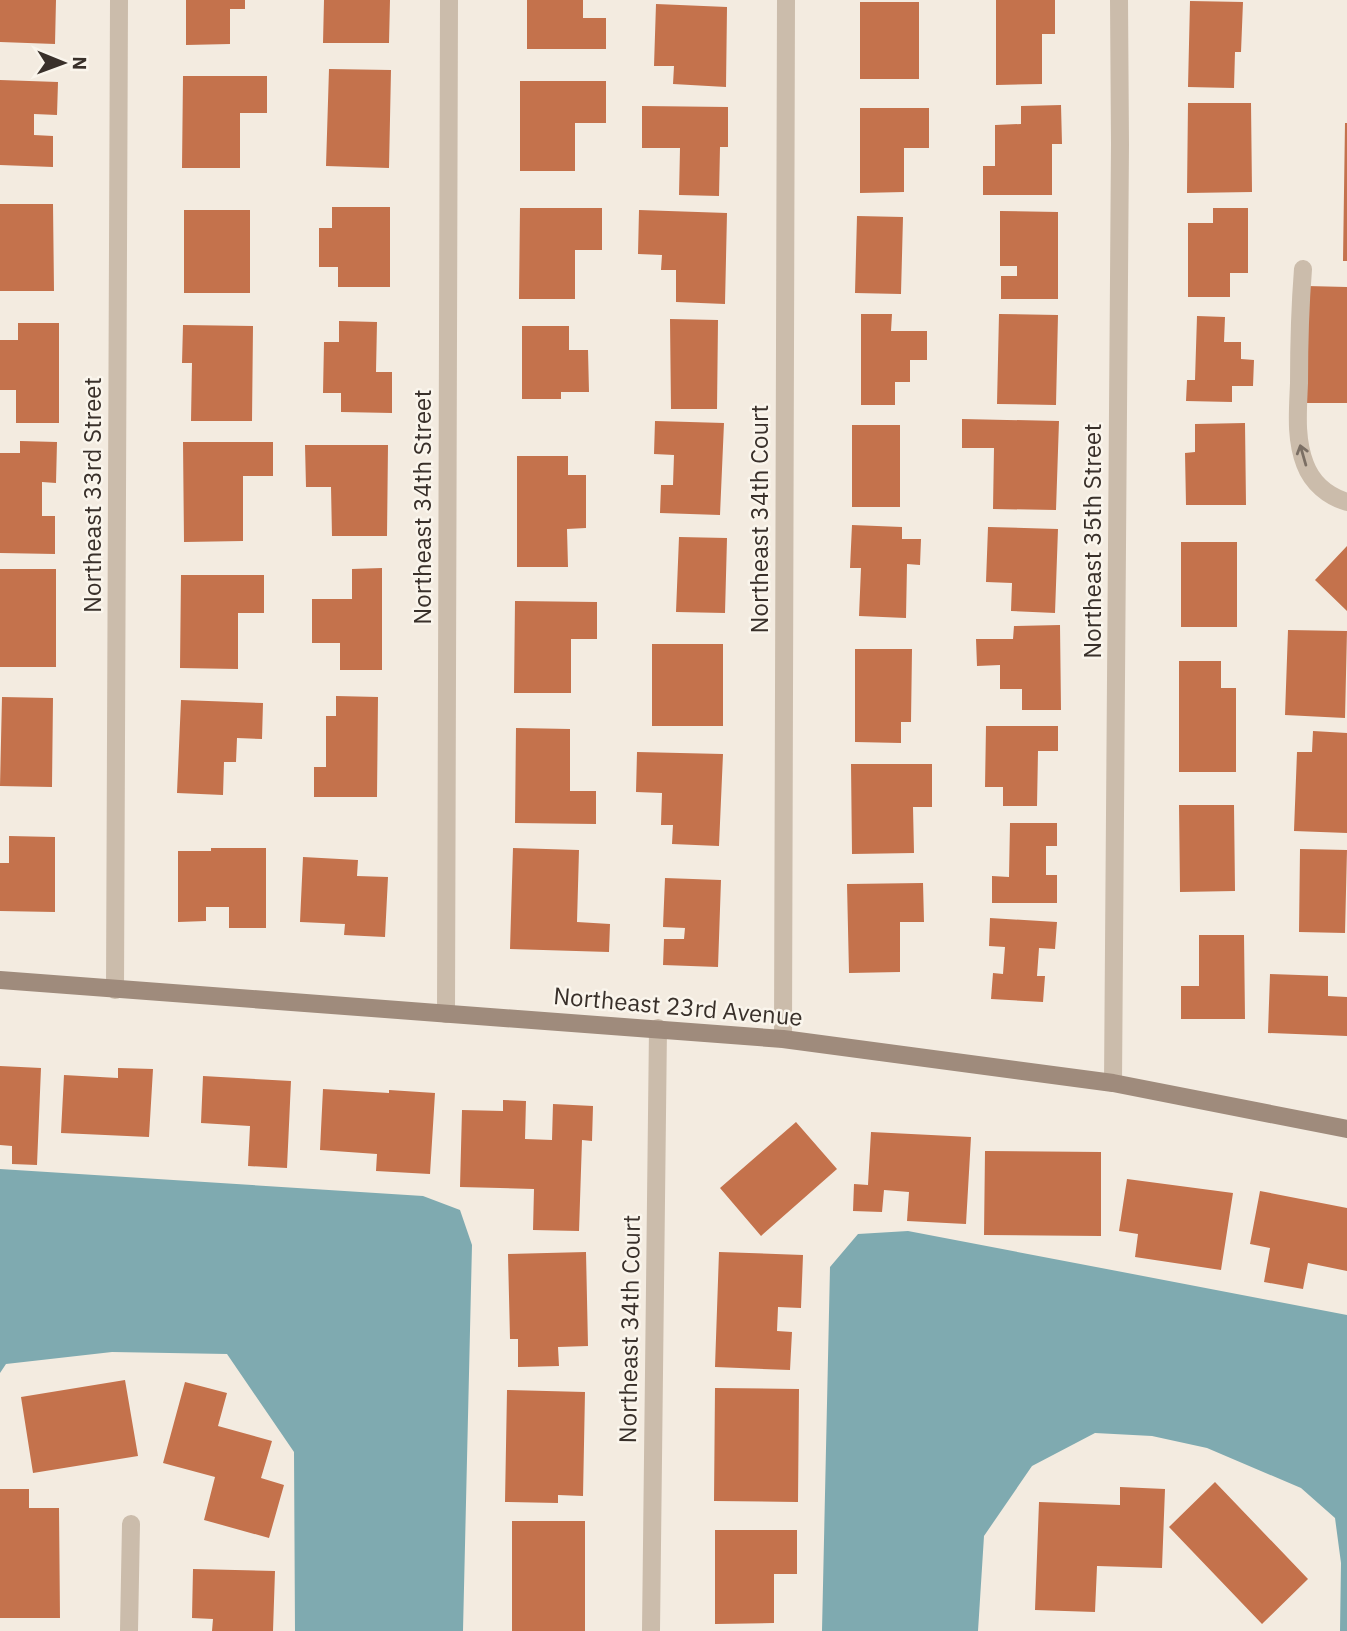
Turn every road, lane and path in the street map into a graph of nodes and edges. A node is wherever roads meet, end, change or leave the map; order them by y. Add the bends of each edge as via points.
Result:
1 (119, 0) edge
2 (449, 0) edge
3 (786, 0) edge
4 (1119, 0) edge
5 (1303, 269) dead end
6 (1347, 502) edge
7 (0, 980) edge
8 (115, 990) junction
9 (446, 1014) junction
10 (658, 1028) junction
11 (783, 1039) junction
12 (1113, 1083) junction
13 (1347, 1129) edge
14 (131, 1524) dead end
15 (129, 1631) edge
16 (651, 1631) edge

1 - 8 street, Northeast 33rd Street
2 - 9 street, Northeast 34th Street
3 - 11 street, Northeast 34th Court
4 - 12 street, Northeast 35th Street
6 -> 5 street via 1315,482 1298,436
7 - 8 street, Northeast 23rd Avenue
8 - 9 street, Northeast 23rd Avenue
9 - 10 street, Northeast 23rd Avenue
10 - 11 street, Northeast 23rd Avenue
10 - 16 street, Northeast 34th Court
11 - 12 street, Northeast 23rd Avenue
12 - 13 street, Northeast 23rd Avenue
14 - 15 street

